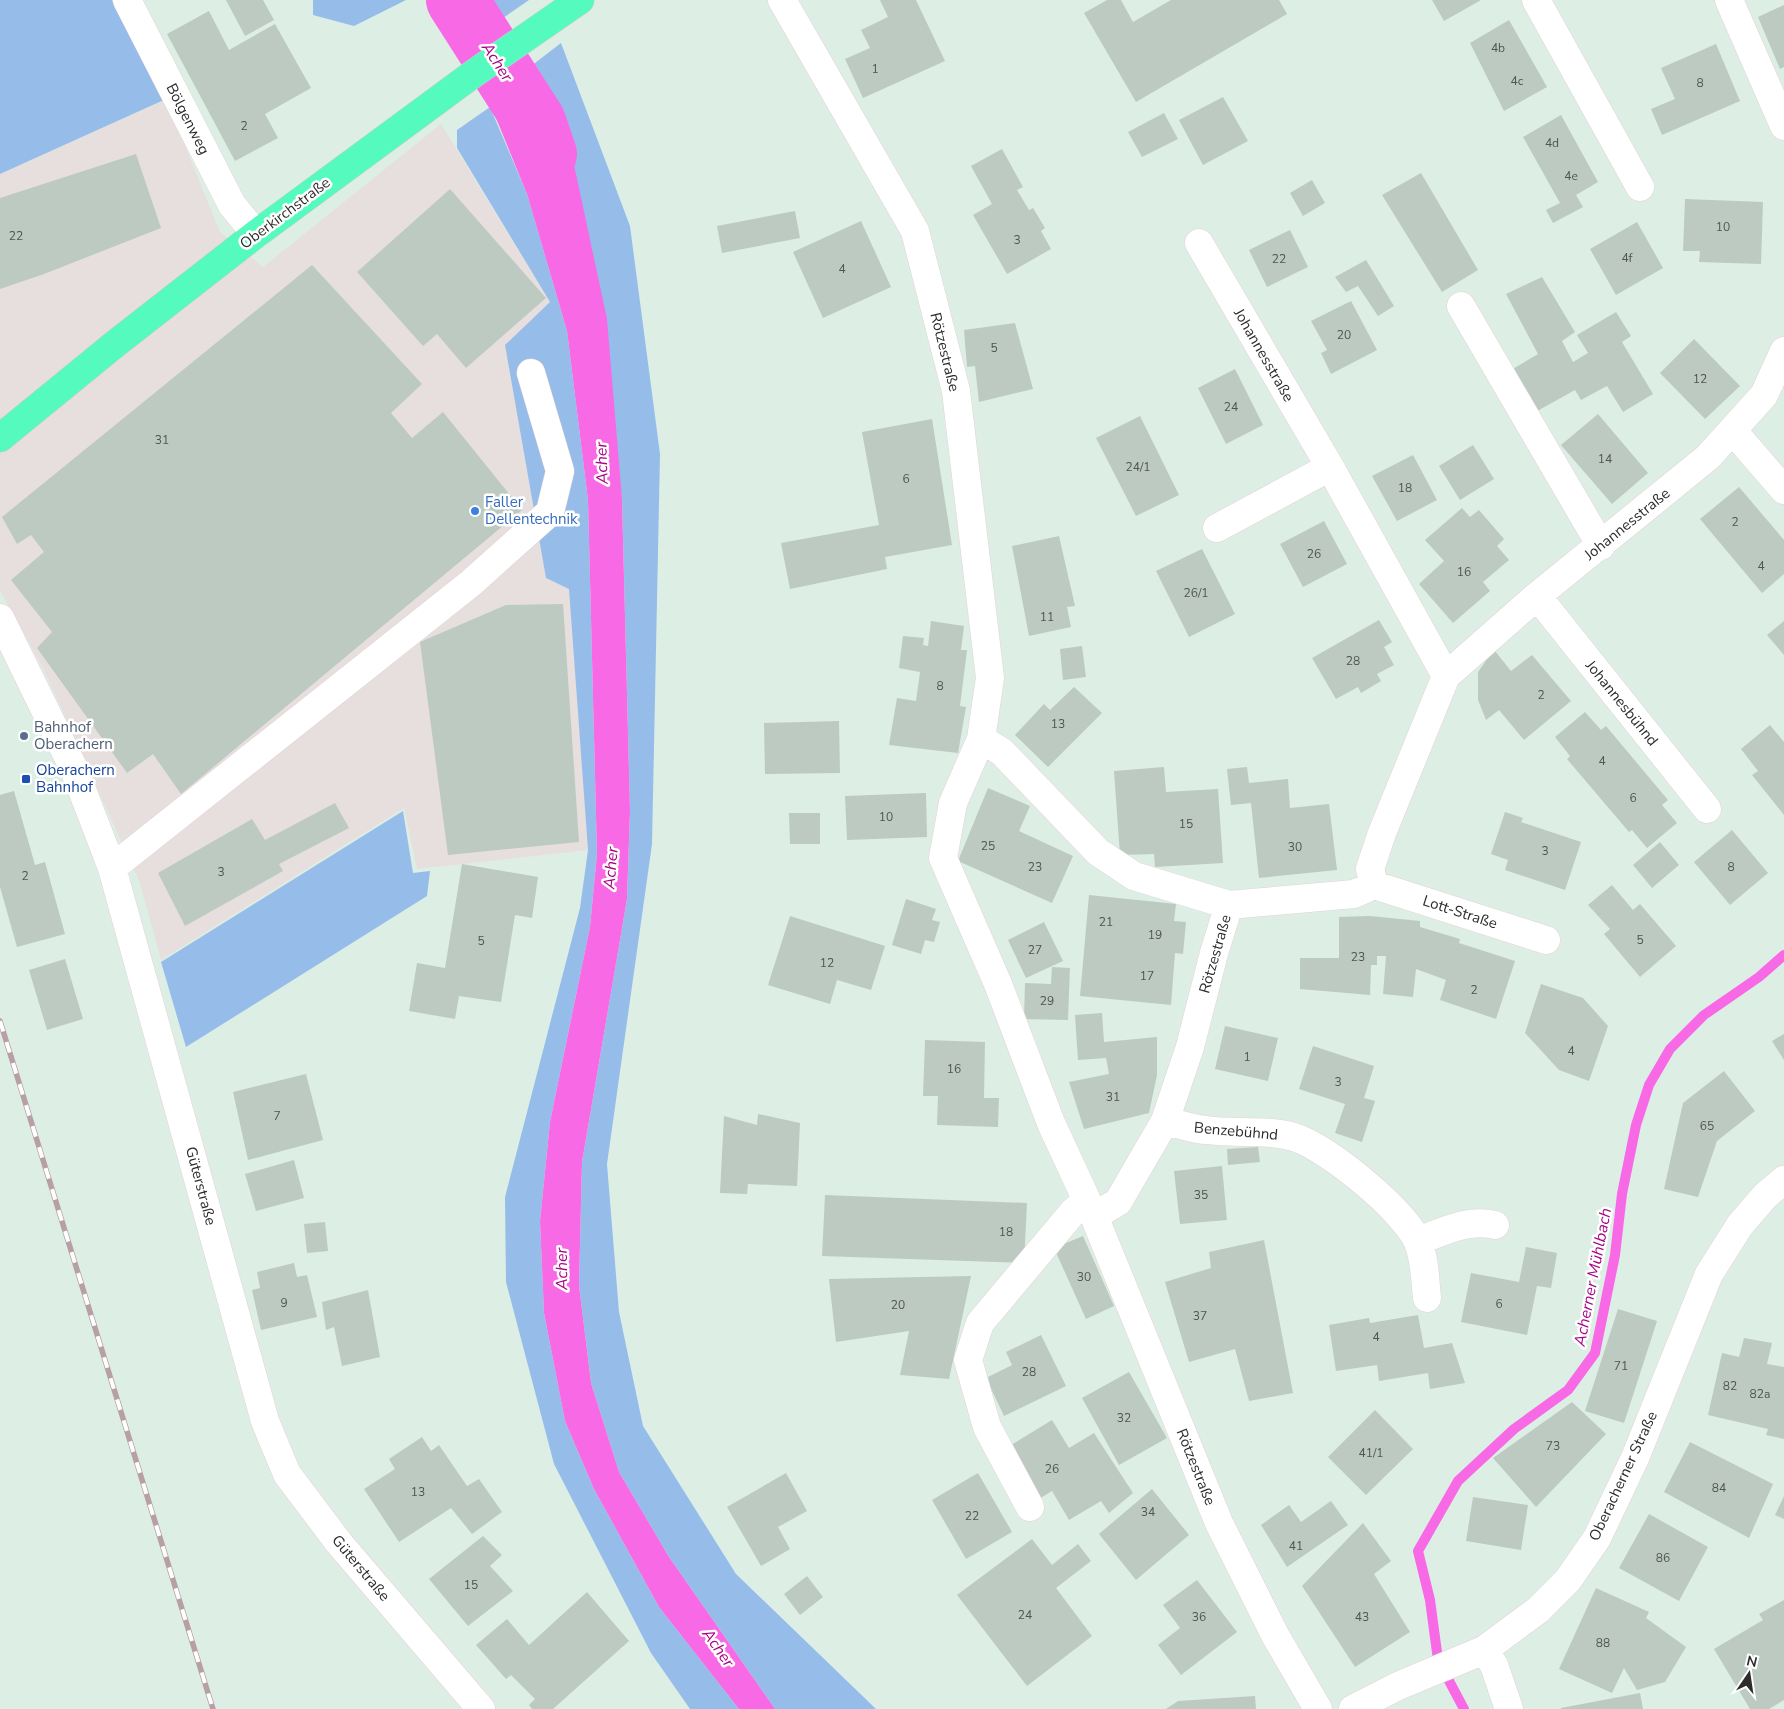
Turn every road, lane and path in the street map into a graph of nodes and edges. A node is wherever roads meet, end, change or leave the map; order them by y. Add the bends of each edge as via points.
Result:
1 (127, 0) edge
2 (580, 0) edge
3 (782, 0) edge
4 (1536, 0) edge
5 (1729, 0) edge
6 (1784, 126) edge
7 (1640, 187) dead end
8 (256, 234) junction
9 (1199, 243) dead end
10 (1461, 306) dead end
11 (1784, 351) edge
12 (531, 373) dead end
13 (1733, 431) junction
14 (0, 438) edge
15 (1330, 467) junction
16 (1784, 490) edge
17 (1217, 528) dead end
18 (1601, 546) junction
19 (1537, 596) junction
20 (0, 618) edge
21 (1446, 676) junction
22 (981, 739) junction
23 (1707, 809) dead end
24 (112, 868) junction
25 (1374, 884) junction
26 (1230, 905) junction
27 (1546, 940) dead end
28 (1165, 1121) junction
29 (1784, 1180) edge
30 (1090, 1208) junction
31 (1495, 1225) dead end
32 (1418, 1241) junction
33 (1427, 1298) dead end
34 (1030, 1507) dead end
35 (1484, 1650) junction
36 (481, 1709) edge
37 (1318, 1709) edge
38 (1353, 1709) edge
39 (1509, 1709) edge

1 - 8 street, Bölgenweg via 232,205
2 - 8 main road, Oberkirchstraße via 473,74
3 - 22 street, Rötzestraße via 915,231 956,391 990,678
4 - 7 street
5 - 6 street
8 - 14 main road, Oberkirchstraße
9 - 15 street, Johannesstraße
10 - 18 street
11 - 13 street, Johannesstraße via 1764,395
12 - 24 street via 560,471 550,512 471,583
13 - 16 street
13 - 18 street, Johannesstraße via 1708,457
15 - 17 street
15 - 21 street, Johannesstraße
18 - 19 street, Johannesstraße
19 - 21 street, Johannesstraße
19 - 23 street, Johannesbühnd
20 - 24 street, Güterstraße via 74,769
21 - 25 street, Johannesstraße via 1382,833 1370,869
22 - 26 street, Rötzestraße via 1002,752 1105,856 1134,876
22 - 30 street, Rötzestraße via 952,803 943,858 998,984 1051,1123
24 - 36 street, Güterstraße via 265,1421 287,1474 339,1543
25 - 26 street via 1354,894
25 - 27 street, Lott-Straße
26 - 28 street, Rötzestraße via 1190,1047
28 - 30 street, Rötzestraße via 1118,1202
28 - 32 street, Benzebühnd via 1206,1130 1275,1133 1313,1145 1371,1187
29 - 35 street, Oberacherner Straße via 1740,1225 1709,1274 1635,1458 1597,1538 1568,1580 1538,1610
30 - 34 street via 1073,1212 980,1323 968,1360 987,1427
30 - 37 street, Rötzestraße via 1219,1523 1275,1635
31 - 32 street via 1480,1221
32 - 33 street, Benzebühnd
35 - 38 street, Oberacherner Straße via 1419,1676
35 - 39 street via 1494,1664

